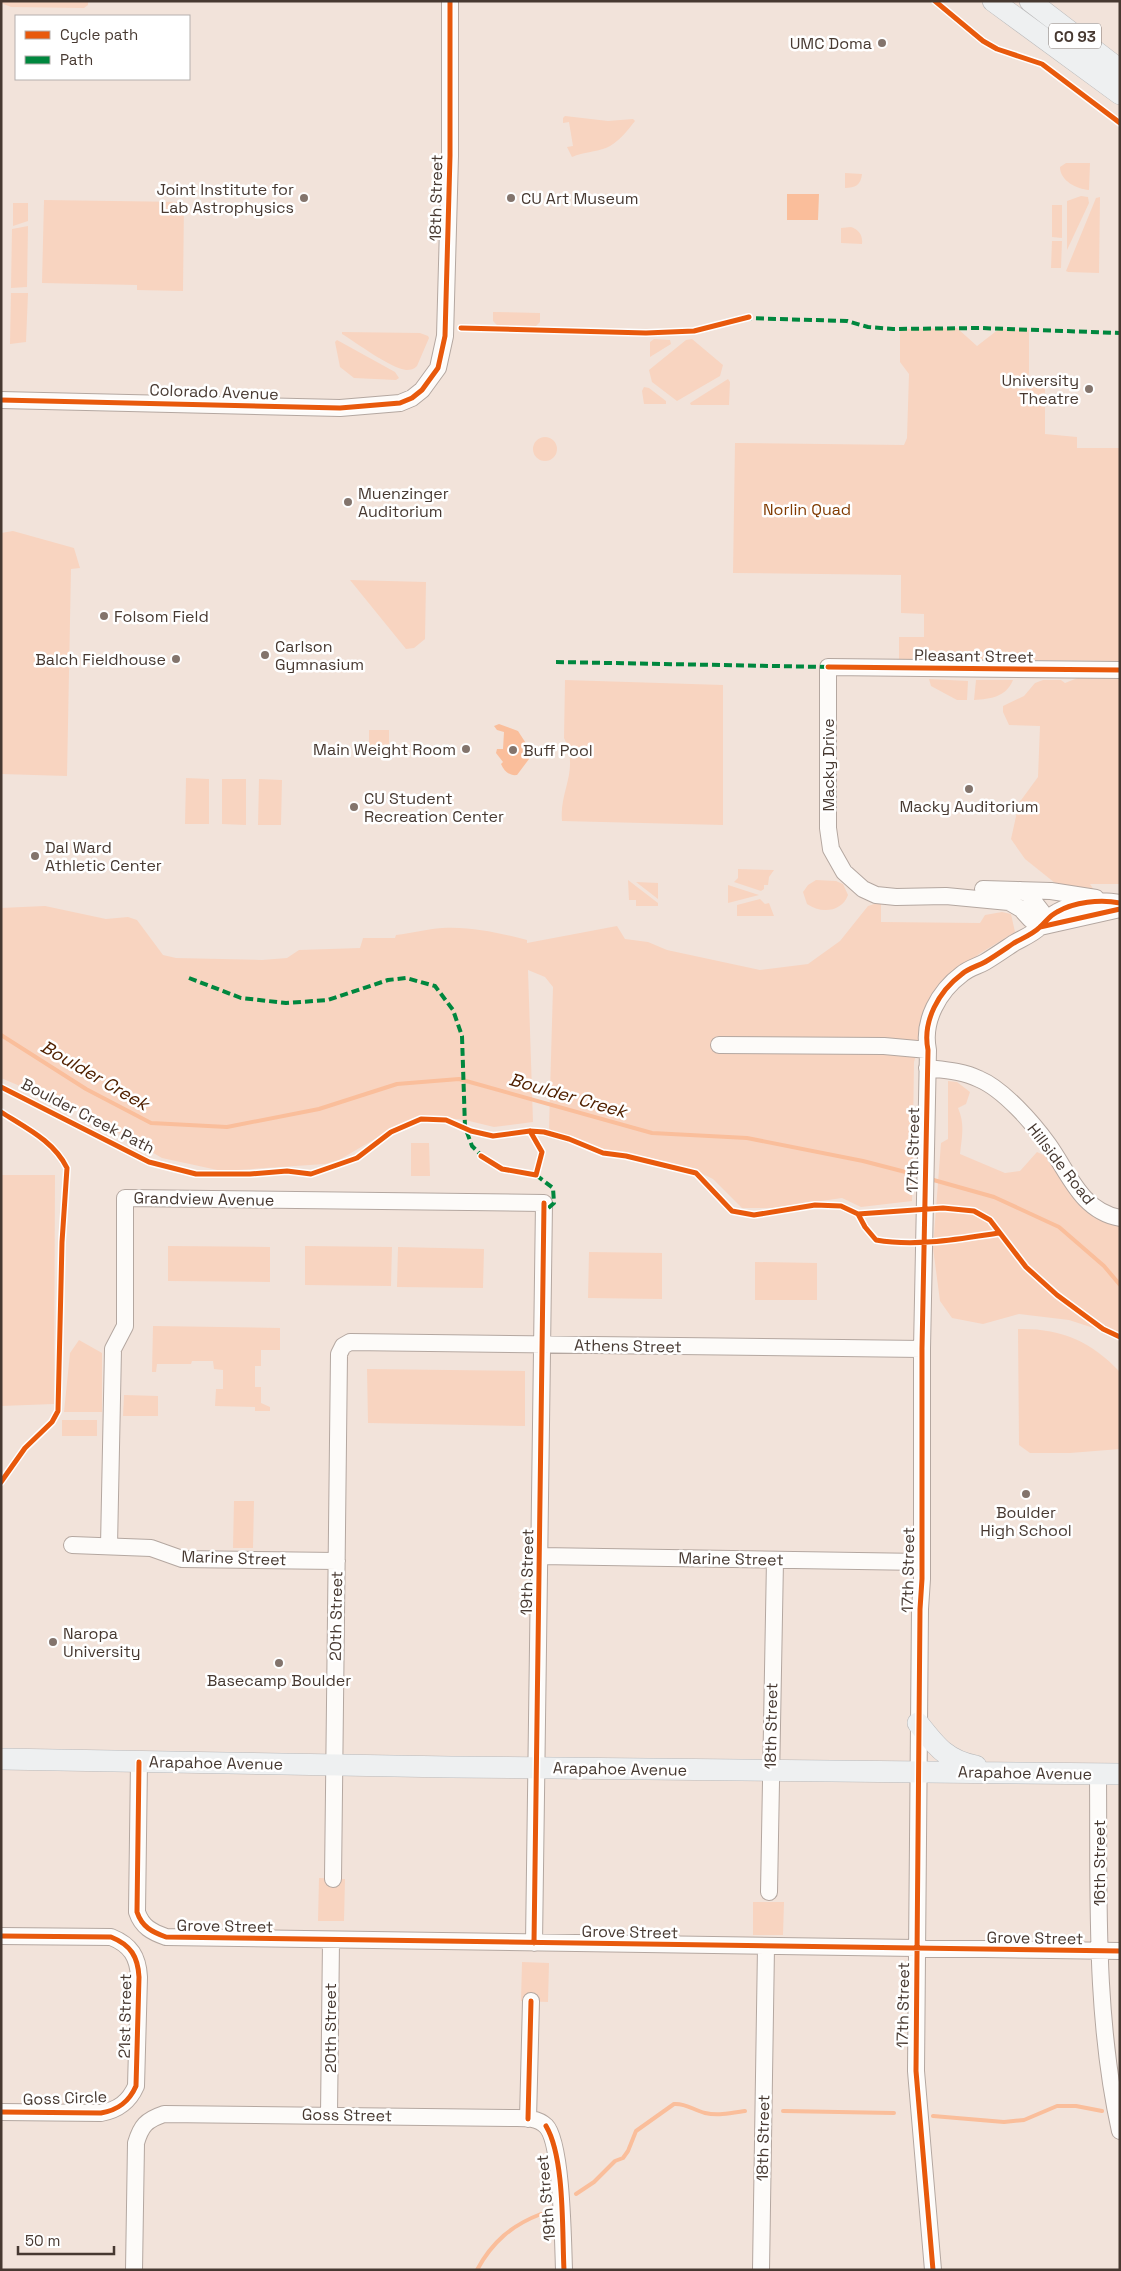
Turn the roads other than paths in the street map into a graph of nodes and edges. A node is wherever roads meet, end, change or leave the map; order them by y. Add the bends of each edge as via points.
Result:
1 (450, 1) edge
2 (992, 1) edge
3 (1030, 1) edge
4 (1120, 70) edge
5 (1120, 94) edge
6 (422, 390) joint
7 (1, 400) edge
8 (828, 668) joint
9 (1120, 670) edge
10 (1020, 890) junction
11 (946, 896) junction
12 (1117, 904) edge
13 (1040, 927) junction
14 (719, 1045) dead end
15 (928, 1050) junction
16 (927, 1068) junction
17 (544, 1203) joint
18 (1120, 1218) edge
19 (542, 1345) junction
20 (922, 1349) junction
21 (339, 1354) joint
22 (72, 1545) dead end
23 (109, 1546) junction
24 (540, 1556) junction
25 (775, 1560) junction
26 (337, 1561) junction
27 (922, 1562) junction
28 (918, 1723) junction
29 (1, 1759) edge
30 (139, 1762) junction
31 (334, 1765) junction
32 (536, 1768) junction
33 (770, 1770) junction
34 (918, 1772) junction
35 (1008, 1773) junction
36 (1098, 1774) junction
37 (1120, 1774) edge
38 (333, 1879) dead end
39 (769, 1892) dead end
40 (1, 1936) edge
41 (331, 1941) junction
42 (534, 1942) junction
43 (766, 1947) junction
44 (916, 1949) junction
45 (1100, 1952) junction
46 (1120, 1952) edge
47 (531, 2001) dead end
48 (127, 2100) joint
49 (1, 2112) edge
50 (329, 2115) junction
51 (528, 2119) junction
52 (546, 2126) joint
53 (1120, 2131) edge
54 (134, 2270) edge
55 (564, 2270) edge
56 (761, 2270) edge
57 (932, 2270) edge

1 - 6 street, 18th Street via 445,336 438,368
2 - 5 main road, CO 93
3 - 4 main road, CO 93
6 - 7 street, Colorado Avenue via 400,403 340,408
8 - 9 street, Pleasant Street
8 - 11 street, Macky Drive via 828,828 836,861 852,881 876,895
10 - 11 street via 977,889
10 - 12 street via 1061,892
10 - 13 street via 1028,894 1042,912
11 - 13 street via 1009,902 1022,909
12 - 13 street, 17th Street via 1070,906 1049,917
13 - 15 street, 17th Street via 961,974 940,997 927,1027
14 - 15 street via 884,1046
15 - 16 street, 17th Street
16 - 18 street, Hillside Road via 965,1073 996,1089 1047,1142 1070,1180 1091,1206
16 - 20 street, 17th Street
17 - 19 street, 19th Street
17 - 23 street, Grandview Avenue via 125,1198 125,1326 113,1349
19 - 20 street, Athens Street
19 - 21 street, Athens Street via 350,1342
19 - 24 street, 19th Street
20 - 27 street, 17th Street
21 - 26 street, 20th Street
22 - 23 street, Marine Street
23 - 26 street, Marine Street via 151,1548 182,1559
24 - 25 street, Marine Street
24 - 32 street, 19th Street
25 - 27 street, Marine Street
25 - 33 street, 18th Street
26 - 31 street, 20th Street
27 - 28 street, 17th Street
28 - 34 street, 17th Street
28 - 35 main road via 945,1754 961,1763
29 - 30 main road, Arapahoe Avenue
30 - 31 main road, Arapahoe Avenue
30 - 41 street, Grove Street via 137,1906 144,1925 155,1933 176,1938
31 - 32 main road, Arapahoe Avenue
31 - 38 street, 20th Street
32 - 33 main road, Arapahoe Avenue
32 - 42 street, 19th Street
33 - 34 main road, Arapahoe Avenue
33 - 39 street, 18th Street
34 - 35 main road, Arapahoe Avenue
34 - 44 street, 17th Street
35 - 36 main road, Arapahoe Avenue
36 - 37 main road, Arapahoe Avenue
36 - 45 street, 16th Street
40 - 48 street, 21st Street via 103,1936 132,1950 139,1969 136,2086
41 - 42 street, Grove Street
41 - 50 street, 20th Street
42 - 43 street, Grove Street
43 - 44 street, Grove Street
43 - 56 street, 18th Street
44 - 45 street, Grove Street
44 - 57 street, 17th Street via 916,2077
45 - 46 street, Grove Street
45 - 53 street, 16th Street via 1104,2040
47 - 51 street
48 - 49 street, Goss Circle via 122,2106 101,2113
50 - 51 street, Goss Street
50 - 54 street, Goss Street via 164,2114 147,2121 142,2125 136,2143
51 - 52 street, Goss Street
52 - 55 street, 19th Street via 553,2140 557,2167

